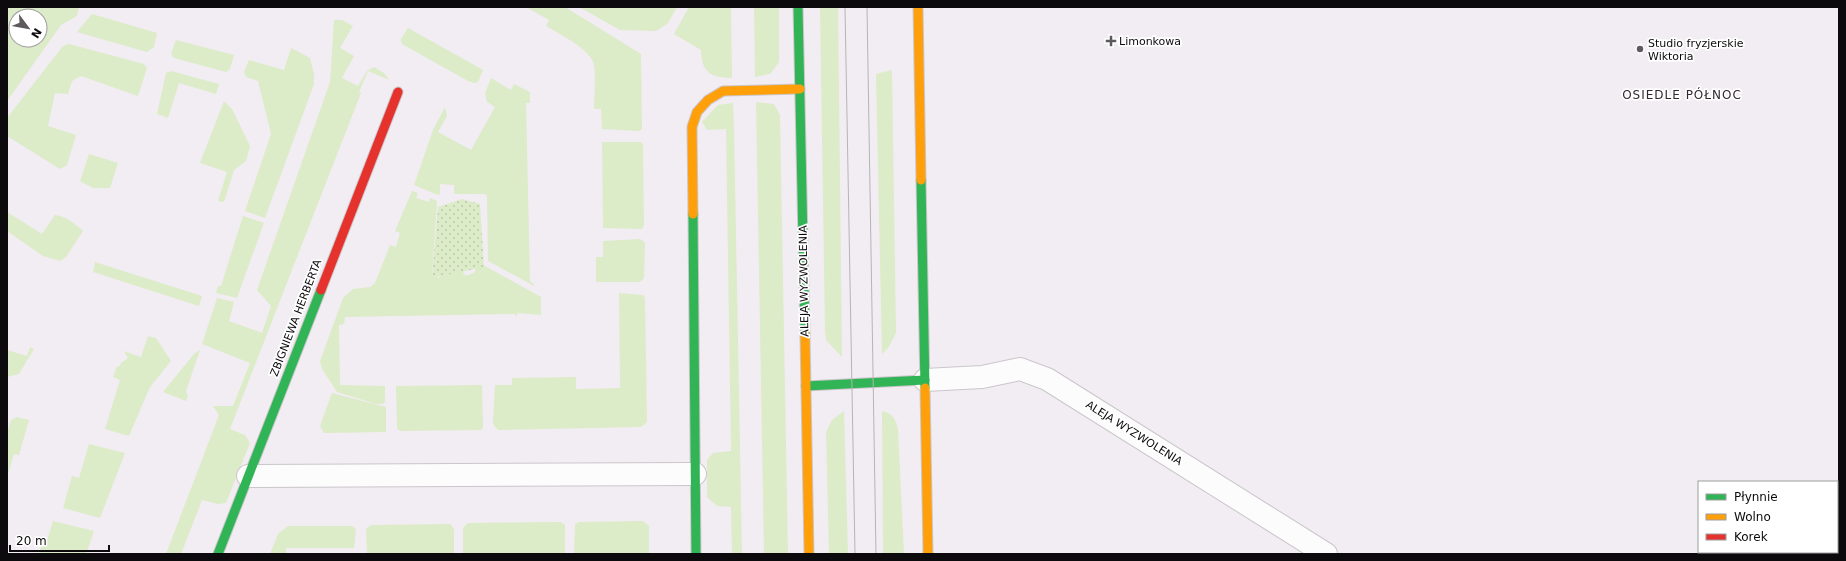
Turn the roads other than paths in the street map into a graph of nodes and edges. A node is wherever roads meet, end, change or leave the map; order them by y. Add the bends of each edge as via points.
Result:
1 (798, 7) edge
2 (918, 7) edge
3 (800, 89) junction
4 (398, 92) dead end
5 (925, 380) junction
6 (806, 386) junction
7 (695, 474) junction
8 (248, 476) junction
9 (218, 554) edge
10 (696, 554) edge
11 (809, 554) edge
12 (928, 554) edge
13 (1326, 554) edge

1 - 3 main road, ALEJA WYZWOLENIA
2 - 5 main road
3 - 6 main road, ALEJA WYZWOLENIA
3 - 7 main road via 722,91 708,100 697,112 692,127
4 - 8 main road, ZBIGNIEWA HERBERTA
5 - 6 main road
5 - 12 main road
5 - 13 street, ALEJA WYZWOLENIA via 982,377 1020,369 1047,379
6 - 11 main road, ALEJA WYZWOLENIA
7 - 8 street
7 - 10 main road
8 - 9 main road, ZBIGNIEWA HERBERTA

